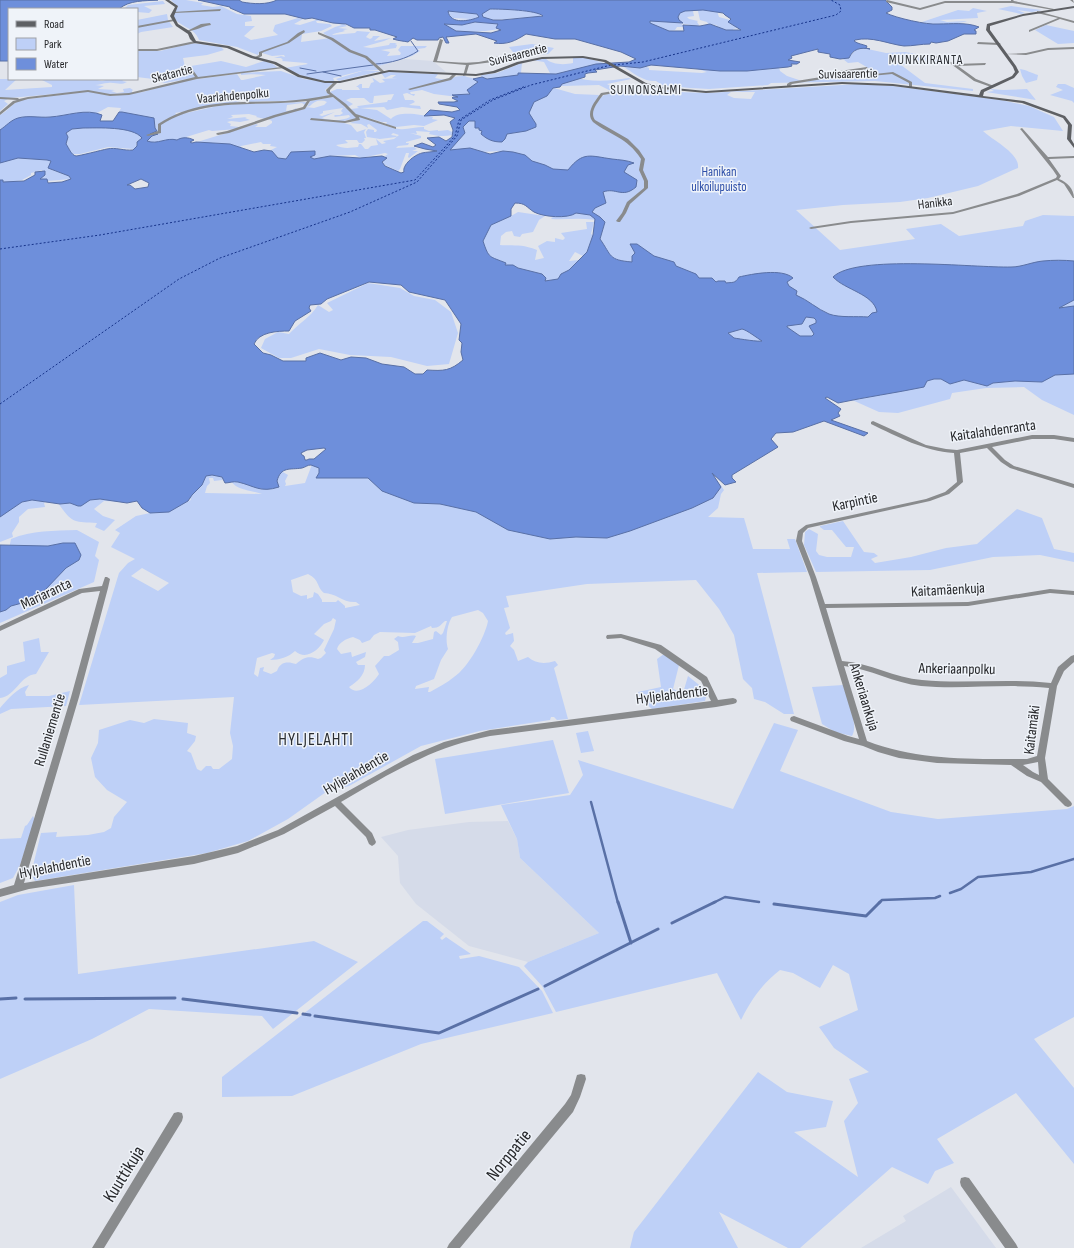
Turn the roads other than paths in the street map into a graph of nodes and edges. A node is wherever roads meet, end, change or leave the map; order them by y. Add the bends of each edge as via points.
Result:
1 (167, 0) edge
2 (1071, 0) edge
3 (887, 1) dead end
4 (1012, 1) edge
5 (1074, 2) edge
6 (1074, 6) edge
7 (1053, 9) junction
8 (220, 10) dead end
9 (174, 12) junction
10 (1038, 12) junction
11 (1074, 17) edge
12 (1061, 19) junction
13 (174, 20) junction
14 (1074, 22) edge
15 (210, 24) dead end
16 (138, 27) edge
17 (188, 31) junction
18 (304, 31) dead end
19 (1030, 31) dead end
20 (319, 33) dead end
21 (441, 40) dead end
22 (195, 42) junction
23 (978, 43) dead end
24 (999, 44) junction
25 (1074, 48) edge
26 (138, 50) edge
27 (1007, 54) junction
28 (934, 56) dead end
29 (255, 58) junction
30 (499, 58) dead end
31 (468, 64) junction
32 (986, 64) dead end
33 (956, 65) junction
34 (190, 67) dead end
35 (282, 68) junction
36 (867, 68) dead end
37 (382, 72) junction
38 (455, 74) junction
39 (464, 75) junction
40 (849, 77) dead end
41 (197, 78) junction
42 (336, 82) junction
43 (650, 86) junction
44 (789, 86) junction
45 (910, 86) junction
46 (992, 86) junction
47 (410, 89) dead end
48 (981, 95) junction
49 (333, 96) junction
50 (2, 98) edge
51 (23, 99) junction
52 (309, 100) junction
53 (14, 102) junction
54 (0, 114) edge
55 (355, 115) junction
56 (311, 119) dead end
57 (395, 128) dead end
58 (1022, 129) dead end
59 (148, 134) dead end
60 (218, 134) dead end
61 (1074, 147) edge
62 (1074, 157) edge
63 (1048, 158) junction
64 (1057, 179) junction
65 (1074, 197) edge
66 (618, 221) dead end
67 (811, 228) dead end
68 (873, 424) dead end
69 (1074, 440) edge
70 (988, 446) junction
71 (957, 452) junction
72 (1074, 486) edge
73 (107, 579) dead end
74 (105, 588) junction
75 (1074, 593) edge
76 (822, 606) junction
77 (0, 629) edge
78 (610, 637) dead end
79 (1074, 658) edge
80 (839, 663) junction
81 (1053, 686) junction
82 (733, 701) dead end
83 (716, 704) junction
84 (794, 719) dead end
85 (864, 743) junction
86 (1041, 758) junction
87 (1012, 762) junction
88 (1044, 780) junction
89 (335, 801) junction
90 (1068, 804) dead end
91 (372, 842) dead end
92 (18, 888) junction
93 (0, 893) edge
94 (581, 1079) dead end
95 (178, 1117) dead end
96 (965, 1182) dead end
97 (98, 1248) edge
98 (454, 1248) edge
99 (1012, 1248) edge

1 - 9 street via 176,6
2 - 5 street
3 - 4 street via 920,9 944,2
4 - 7 street
6 - 7 street
7 - 10 street
8 - 9 street
9 - 13 street
10 - 12 street
10 - 24 street via 989,24 988,30
11 - 12 street
12 - 14 street
12 - 19 street
13 - 16 street
13 - 17 street via 178,26
15 - 17 street
17 - 22 street
18 - 29 street via 288,43 265,50
20 - 37 street via 366,57
21 - 31 street via 435,62
22 - 26 street via 157,50
22 - 29 street, Suvisaarentie via 228,47
23 - 24 street
24 - 27 street
25 - 27 street
27 - 46 street via 1017,69 1016,74
28 - 33 street
29 - 35 street, Suvisaarentie via 275,63
30 - 31 street
31 - 39 street
32 - 33 street
33 - 46 street via 975,80
34 - 41 street
35 - 41 street, Skatantie
35 - 42 street, Suvisaarentie via 311,80
36 - 44 street via 826,74 822,78 791,83
37 - 38 street, Suvisaarentie
37 - 42 street, Suvisaarentie
38 - 39 street, Suvisaarentie
38 - 47 street via 450,79
39 - 43 street, Suvisaarentie via 491,72 548,57 588,57 607,62
40 - 45 street via 893,73 911,83
41 - 51 street, Skatantie via 165,84 142,92 110,95 88,91
42 - 49 street via 328,91
43 - 44 street, Suvisaarentie via 702,92
43 - 66 street via 602,94 591,115 596,122 621,135 636,148 643,159 641,170 646,188 628,203
44 - 45 street, Suvisaarentie via 861,83
45 - 48 street, Suvisaarentie
46 - 48 street via 982,91
48 - 61 street, Suvisaarentie via 1018,101 1064,117 1069,123 1069,139
49 - 52 street, Vaarlahdenpolku
49 - 55 street
50 - 51 street
50 - 53 street
51 - 53 street, Skatantie
52 - 59 street, Vaarlahdenpolku via 240,103 192,109 174,115 159,125 160,132
52 - 60 street via 304,108
53 - 54 street, Skatantie
55 - 56 street via 359,119 345,122
55 - 57 street
58 - 63 street
62 - 63 street
63 - 64 street via 1059,176
64 - 65 street via 1064,183
64 - 67 street, Hanikka via 1018,195 953,213
68 - 71 street, Kaitalahdenranta via 928,447
69 - 70 street, Kaitalahdenranta via 1040,436
70 - 71 street, Kaitalahdenranta
70 - 72 street via 1012,466
71 - 76 street, Karpintie via 960,482 947,493 928,500 802,529 799,541
73 - 74 street, Rullaniementie
74 - 77 street, Marjaranta via 81,591
74 - 92 street, Rullaniementie
75 - 76 street, Kaitamäenkuja via 1050,591 968,604
76 - 80 street, Ankeriaankuja
78 - 83 street via 621,636 658,647 704,679
79 - 81 street, Kaitamäki via 1061,669
80 - 81 street, Ankeriaanpolku via 920,683
80 - 85 street, Ankeriaankuja
81 - 86 street, Kaitamäki
82 - 83 street, Hyljelahdentie
83 - 89 street, Hyljelahdentie via 490,733 456,740 425,752
84 - 85 street
85 - 87 street, Ankeriaankuja via 891,754 907,757
86 - 87 street, Ankeriaankuja via 1027,762
86 - 88 street, Kaitamäki
87 - 88 street
88 - 90 street
89 - 91 street via 369,835
89 - 92 street, Hyljelahdentie via 281,832 222,854
92 - 93 street, Hyljelahdentie
94 - 98 street, Norppatie via 569,1108
95 - 97 street, Kuuttikuja
96 - 99 street

